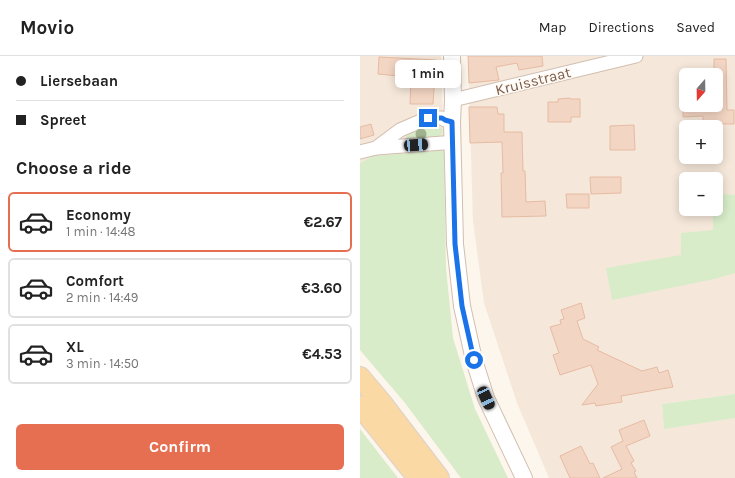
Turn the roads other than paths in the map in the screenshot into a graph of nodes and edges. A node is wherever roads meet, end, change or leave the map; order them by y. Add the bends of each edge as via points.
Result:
1 (452, 56) edge
2 (636, 56) edge
3 (453, 100) junction
4 (452, 122) junction
5 (453, 143) junction
6 (376, 148) junction
7 (360, 152) edge
8 (360, 377) edge
9 (360, 406) edge
10 (418, 478) edge
11 (439, 478) edge
12 (524, 478) edge

1 - 3 street
2 - 3 street, Kruisstraat
3 - 4 street
4 - 5 street
4 - 6 street via 442,118 428,118 400,130
5 - 6 street
5 - 12 street via 455,244 462,306 474,360 486,398
6 - 7 street
8 - 11 main road
9 - 10 main road

